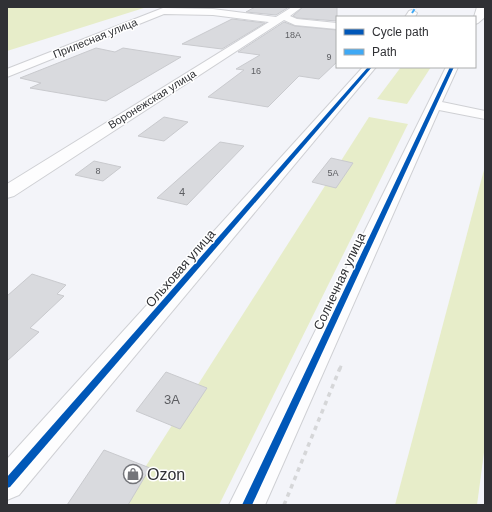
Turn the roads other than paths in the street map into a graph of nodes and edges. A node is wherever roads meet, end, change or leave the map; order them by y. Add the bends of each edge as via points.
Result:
1 (298, 7) edge
2 (481, 7) edge
3 (281, 19) junction
4 (476, 22) edge
5 (336, 26) edge
6 (369, 68) edge
7 (452, 68) edge
8 (7, 73) edge
9 (434, 105) junction
10 (485, 115) edge
11 (7, 192) edge
12 (7, 484) edge
13 (247, 505) edge

1 - 3 street, Воронежская улица
2 - 4 street via 480,17
3 - 5 street, Прилесная улица
3 - 8 street, Прилесная улица via 213,12 163,11
3 - 11 street, Воронежская улица
6 - 12 street, Ольховая улица
7 - 9 street, Солнечная улица
9 - 10 street
9 - 13 street, Солнечная улица

